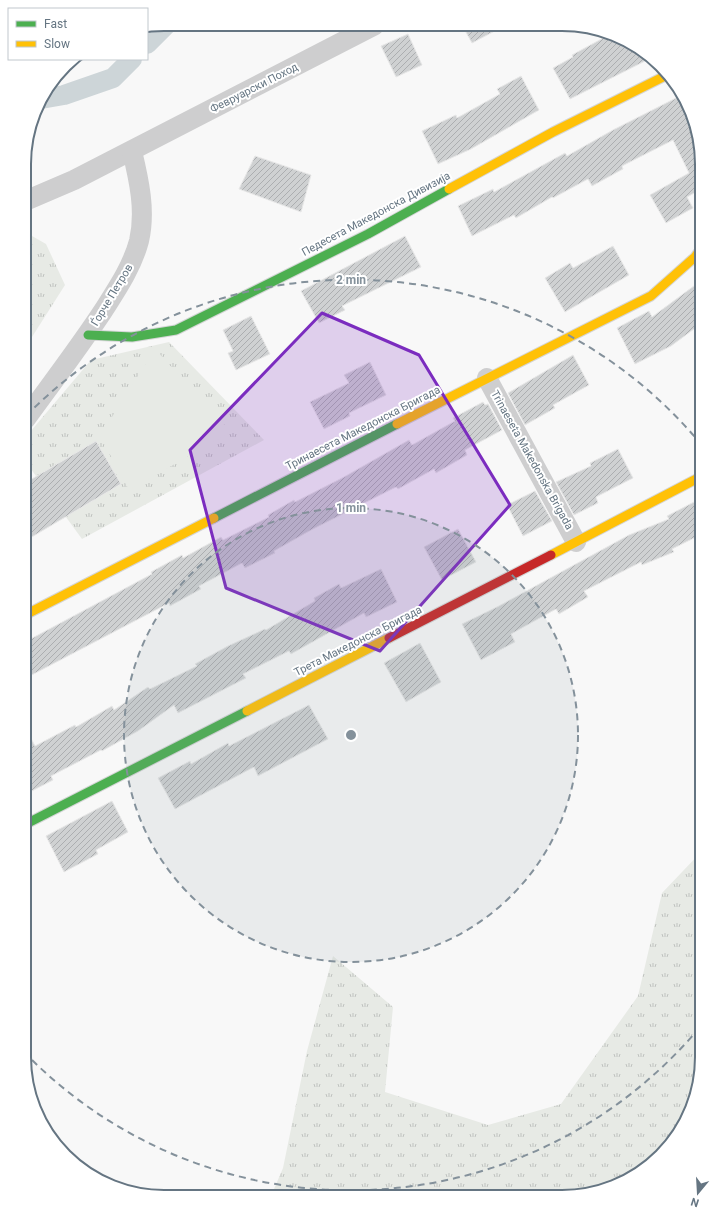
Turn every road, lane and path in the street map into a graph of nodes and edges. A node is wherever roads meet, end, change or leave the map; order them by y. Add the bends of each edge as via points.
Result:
1 (363, 31) edge
2 (663, 77) edge
3 (132, 151) junction
4 (31, 198) edge
5 (695, 257) edge
6 (88, 335) junction
7 (487, 378) junction
8 (31, 412) edge
9 (695, 480) edge
10 (576, 542) junction
11 (31, 612) edge
12 (31, 821) edge

1 - 3 street, Февруарски Поход
2 - 6 street, Педесета Македонска Дивизија via 553,132 368,234 176,330 128,338
3 - 4 street, Февруарски Поход
3 - 6 street, Ѓорче Петров via 140,193 139,240 128,270
5 - 7 street, Тринаесета Македонска Бригада via 651,296
6 - 8 street, Ѓорче Петров
7 - 10 street, Trinaeseta Makedonska Brigada
7 - 11 street, Тринаесета Македонска Бригада
9 - 10 street, Трета Македонска Бригада
10 - 12 street, Трета Македонска Бригада

